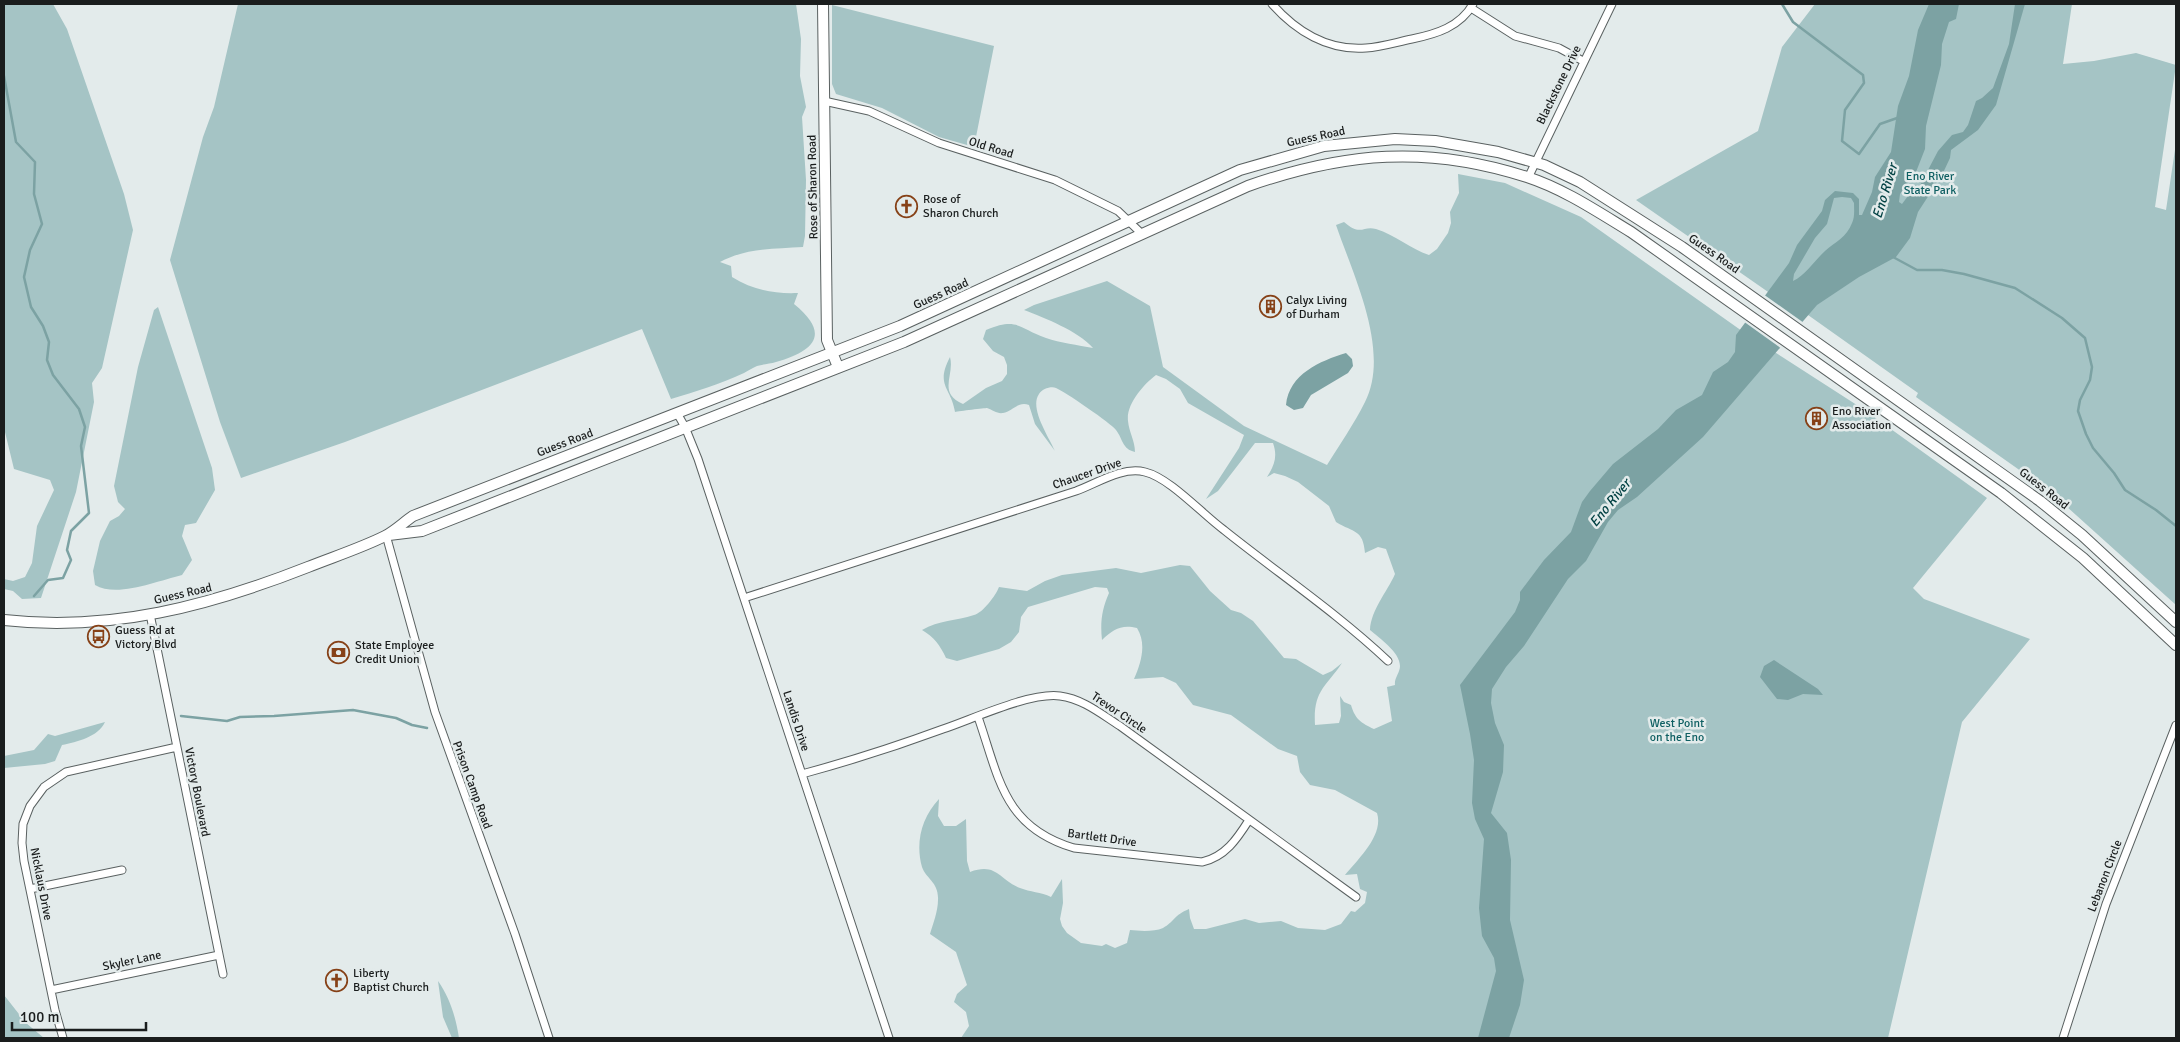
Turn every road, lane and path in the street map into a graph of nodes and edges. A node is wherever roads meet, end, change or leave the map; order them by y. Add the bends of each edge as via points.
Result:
1 (823, 4) edge
2 (1272, 4) edge
3 (1612, 4) edge
4 (1472, 6) edge
5 (1583, 60) junction
6 (824, 102) junction
7 (1534, 162) junction
8 (1528, 178) junction
9 (1128, 221) junction
10 (1142, 234) junction
11 (832, 353) junction
12 (838, 367) junction
13 (677, 413) junction
14 (685, 427) junction
15 (386, 535) junction
16 (744, 598) junction
17 (150, 614) junction
18 (4, 620) edge
19 (2176, 622) edge
20 (2176, 645) edge
21 (1388, 661) dead end
22 (978, 717) junction
23 (2176, 726) edge
24 (177, 747) junction
25 (802, 774) junction
26 (1249, 820) junction
27 (122, 870) dead end
28 (30, 889) junction
29 (1356, 897) dead end
30 (219, 955) junction
31 (223, 974) dead end
32 (51, 990) junction
33 (63, 1038) edge
34 (549, 1038) edge
35 (889, 1038) edge
36 (2063, 1038) edge

1 - 6 main road, Rose of Sharon Road
2 - 4 street via 1303,32 1329,43 1355,48 1381,46 1434,34 1454,24
3 - 5 street, Blackstone Drive
4 - 5 street via 1515,36 1559,48
5 - 7 street, Blackstone Drive
6 - 9 street, Old Road via 869,111 939,143 1055,180 1118,211
6 - 11 main road, Rose of Sharon Road via 826,317 827,340
7 - 8 street, Blackstone Drive
7 - 9 main road, Guess Road via 1434,140 1395,139 1324,146 1240,170
7 - 19 main road, Guess Road via 1580,182 1616,204 2040,500
8 - 10 main road, Guess Road via 1481,165 1411,156 1374,156 1285,173 1248,186
8 - 20 main road, Guess Road via 1572,197 1631,232 2001,493 2083,558
9 - 10 street, Old Road
9 - 11 main road, Guess Road via 963,298
10 - 12 main road, Guess Road via 910,339
11 - 12 main road, Rose of Sharon Road
11 - 13 main road, Guess Road
12 - 14 main road, Guess Road
13 - 14 street, Landis Drive
13 - 15 main road, Guess Road via 413,516
14 - 15 main road, Guess Road via 422,531
14 - 16 street, Landis Drive
15 - 17 main road, Guess Road via 286,576 215,600
15 - 34 street, Prison Camp Road via 435,712
16 - 21 street, Chaucer Drive via 1137,470 1155,476 1176,490 1357,632
16 - 25 street, Landis Drive
17 - 18 main road, Guess Road via 85,622
17 - 24 street, Victory Boulevard
22 - 25 street, Trevor Circle
22 - 26 street, Trevor Circle via 1009,705 1050,696 1082,702
22 - 26 street, Bartlett Drive via 1008,802 1034,829 1060,844 1202,862 1212,860 1228,849
23 - 36 street, Lebanon Circle via 2106,904
24 - 28 street, Nicklaus Drive via 66,772 44,787 30,806 23,824 22,843
24 - 30 street, Victory Boulevard
25 - 35 street, Landis Drive
26 - 29 street, Trevor Circle
27 - 28 street
28 - 32 street, Nicklaus Drive
30 - 31 street, Victory Boulevard
30 - 32 street, Skyler Lane
32 - 33 street, Nicklaus Drive

